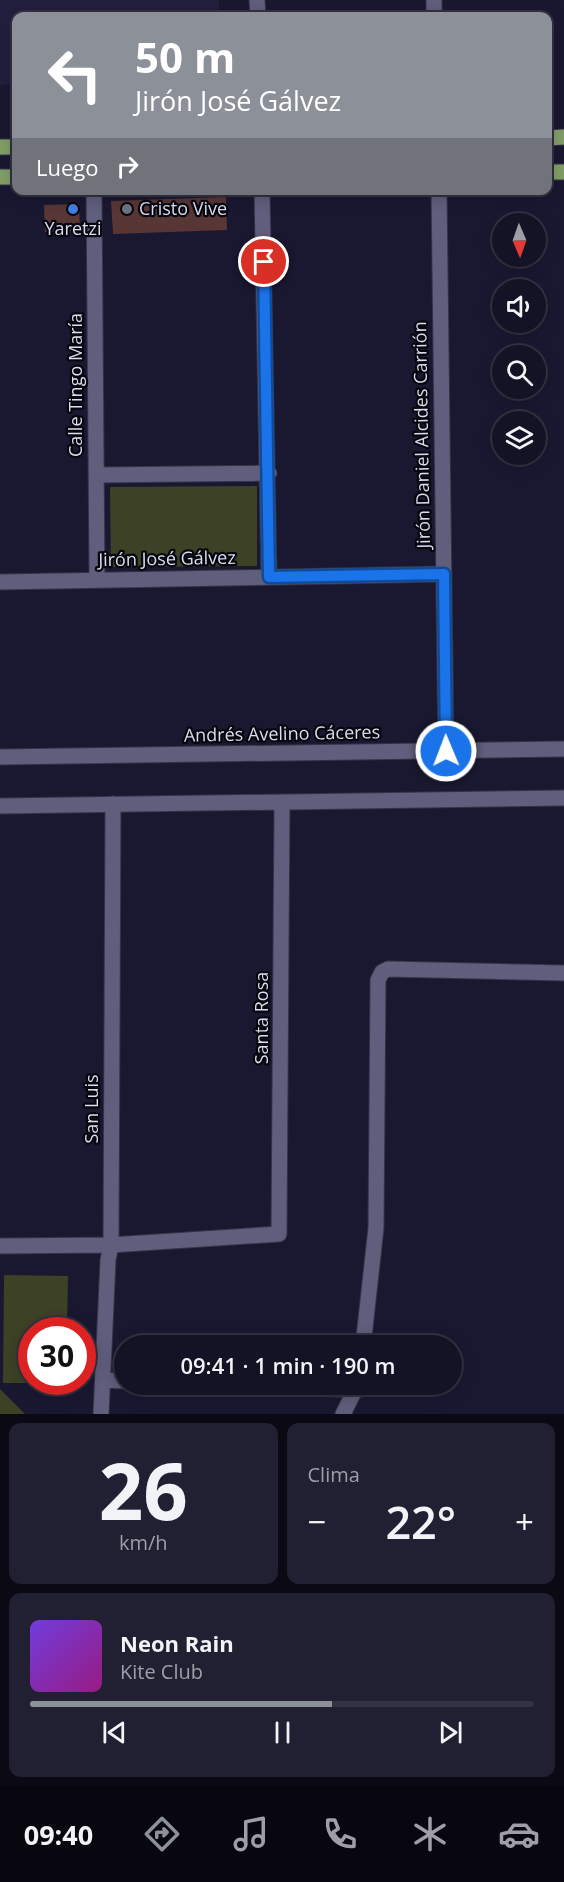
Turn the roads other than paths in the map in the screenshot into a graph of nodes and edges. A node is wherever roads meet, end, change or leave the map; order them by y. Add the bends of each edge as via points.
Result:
1 (94, 195) edge
2 (262, 195) edge
3 (439, 195) edge
4 (268, 473) junction
5 (96, 475) junction
6 (444, 574) junction
7 (269, 577) junction
8 (97, 580) junction
9 (0, 582) edge
10 (564, 749) edge
11 (446, 751) junction
12 (0, 757) edge
13 (564, 798) edge
14 (282, 802) junction
15 (112, 804) junction
16 (0, 806) edge
17 (564, 973) edge
18 (111, 1245) junction
19 (0, 1246) edge
20 (364, 1335) edge
21 (103, 1380) junction
22 (114, 1381) edge
23 (354, 1395) edge
24 (101, 1414) edge
25 (343, 1414) edge

1 - 5 street, Calle Tingo María
2 - 4 street
3 - 6 street, Jirón Daniel Alcides Carrión
4 - 5 street
4 - 7 street
5 - 8 street, Calle Tingo María
6 - 7 street, Jirón José Gálvez
6 - 11 street, Jirón Daniel Alcides Carrión
7 - 8 street, Jirón José Gálvez
8 - 9 street, Jirón José Gálvez
10 - 11 street, Andrés Avelino Cáceres
11 - 12 street, Andrés Avelino Cáceres
13 - 14 street
14 - 15 street
14 - 18 street, Santa Rosa via 279,1234
15 - 16 street
15 - 18 street, San Luis
17 - 20 street via 388,969 382,972 378,980 376,1228
18 - 19 street
18 - 21 street, San Luis
21 - 22 street
21 - 24 street, San Luis
23 - 25 street

